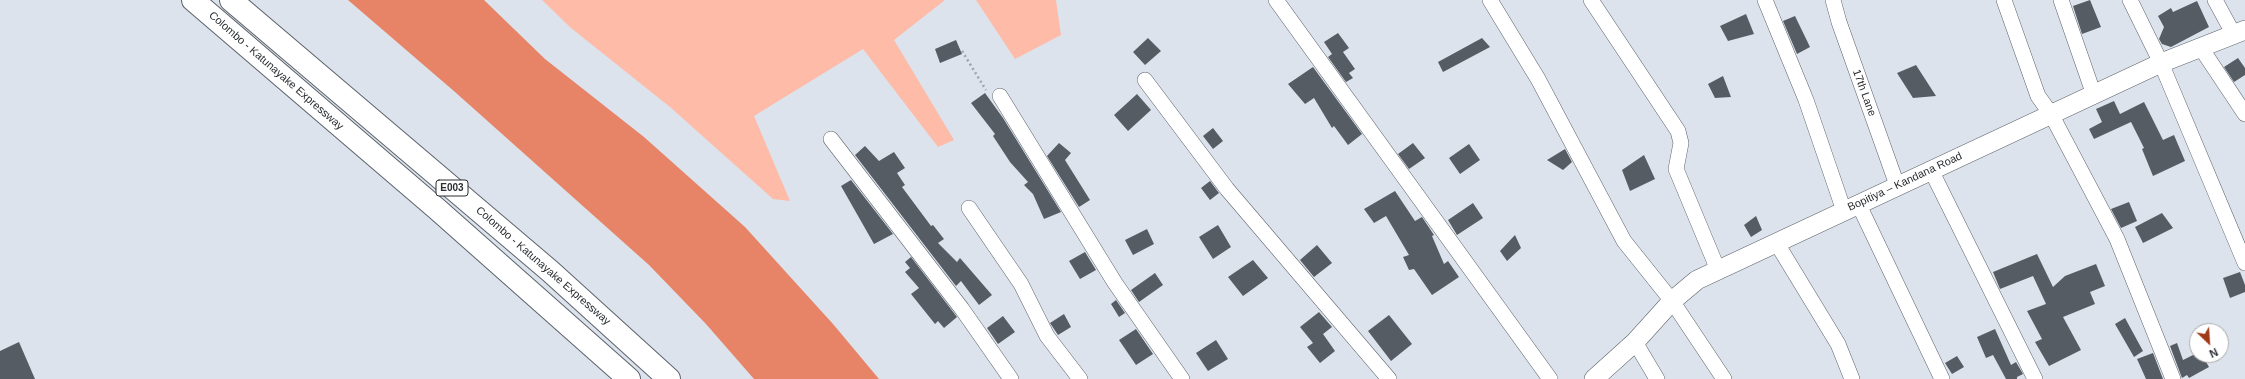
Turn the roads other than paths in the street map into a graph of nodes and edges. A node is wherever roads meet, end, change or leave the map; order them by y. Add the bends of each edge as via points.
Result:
1 (193, 0) edge
2 (231, 0) edge
3 (1276, 0) edge
4 (1490, 0) edge
5 (1591, 0) edge
6 (1765, 0) edge
7 (1833, 0) edge
8 (2004, 0) edge
9 (2061, 0) edge
10 (2130, 0) edge
11 (2215, 0) edge
12 (2239, 32) edge
13 (2201, 48) junction
14 (2161, 63) junction
15 (1145, 80) dead end
16 (2094, 95) junction
17 (1003, 102) road end
18 (2051, 114) junction
19 (2245, 114) edge
20 (831, 138) dead end
21 (1931, 170) junction
22 (1897, 185) junction
23 (1851, 207) junction
24 (969, 208) dead end
25 (1776, 242) junction
26 (2245, 263) edge
27 (1718, 270) junction
28 (1672, 301) junction
29 (1635, 342) junction
30 (629, 379) edge
31 (669, 379) edge
32 (1011, 379) edge
33 (1080, 379) edge
34 (1182, 379) edge
35 (1389, 379) edge
36 (1550, 379) edge
37 (1594, 379) edge
38 (1658, 379) edge
39 (1724, 379) edge
40 (1852, 379) edge
41 (1942, 379) edge
42 (2035, 379) edge
43 (2173, 379) edge

1 - 30 highway, Colombo - Katunayake Expressway / E003 via 437,209
2 - 31 highway, Colombo - Katunayake Expressway / E003 via 544,266
3 - 36 street
4 - 28 street via 1538,79 1624,242
5 - 27 street via 1678,131 1681,143 1676,169
6 - 23 street
7 - 22 street, 17th Lane
8 - 18 street via 2038,96
9 - 16 street
10 - 14 street
11 - 12 street
12 - 13 street, Bopitiya – Kandana Road
13 - 14 street, Bopitiya – Kandana Road
13 - 19 street
14 - 16 street, Bopitiya – Kandana Road
14 - 26 street
15 - 35 street via 1227,190
16 - 18 street, Bopitiya – Kandana Road
17 - 34 street via 1115,283
18 - 21 street, Bopitiya – Kandana Road
18 - 43 street via 2117,239
20 - 32 street via 962,309
21 - 22 street, Bopitiya – Kandana Road
21 - 42 street
22 - 23 street, Bopitiya – Kandana Road
23 - 25 street, Bopitiya – Kandana Road
23 - 41 street
24 - 33 street via 1021,284 1047,336
25 - 27 street, Bopitiya – Kandana Road
25 - 40 street via 1838,344
27 - 28 street, Bopitiya – Kandana Road via 1697,280
28 - 29 street, Bopitiya – Kandana Road
28 - 39 street
29 - 37 street, Bopitiya – Kandana Road
29 - 38 street

